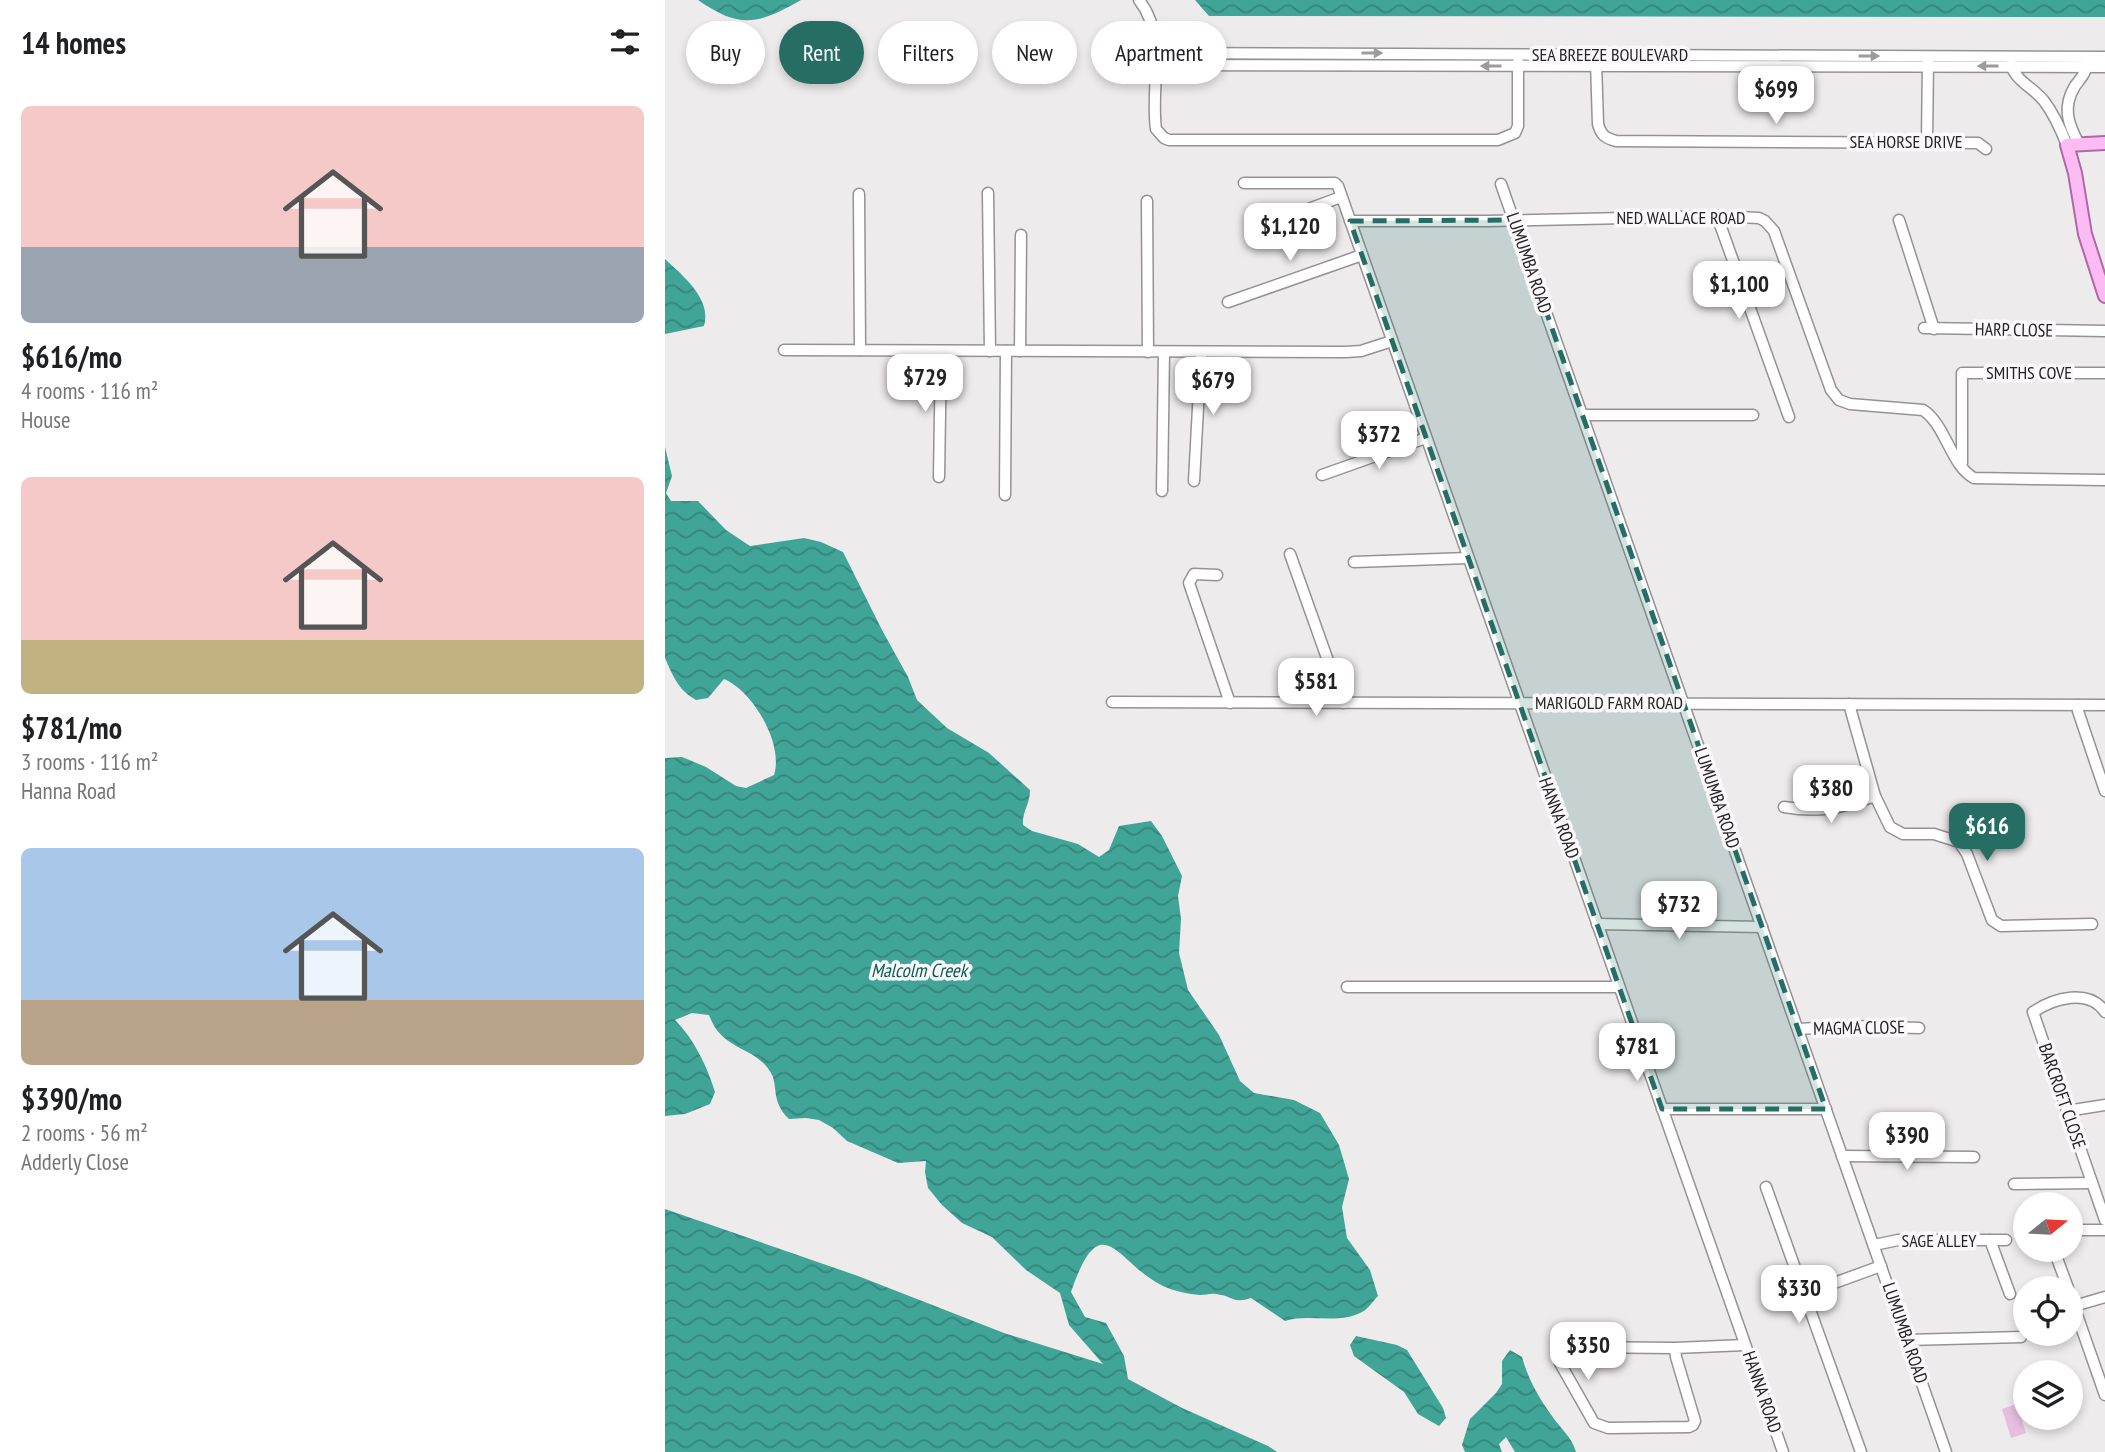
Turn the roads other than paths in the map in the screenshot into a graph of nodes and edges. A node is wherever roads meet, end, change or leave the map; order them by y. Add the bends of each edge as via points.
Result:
1 (1139, 0) edge
2 (1151, 21) edge
3 (1227, 52) edge
4 (1518, 54) junction
5 (1597, 54) junction
6 (2105, 57) edge
7 (1928, 61) junction
8 (2011, 61) junction
9 (2087, 62) junction
10 (1227, 65) edge
11 (1518, 66) junction
12 (1596, 66) junction
13 (2105, 66) edge
14 (1155, 84) edge
15 (2067, 117) junction
16 (2056, 119) junction
17 (1927, 142) junction
18 (2105, 143) edge
19 (2073, 145) junction
20 (1986, 149) dead end
21 (1244, 183) dead end
22 (1501, 184) dead end
23 (988, 193) dead end
24 (859, 194) dead end
25 (1341, 197) junction
26 (1147, 201) dead end
27 (1717, 216) junction
28 (1514, 220) junction
29 (1899, 220) dead end
30 (1350, 221) junction
31 (1262, 226) dead end
32 (1021, 235) dead end
33 (1361, 255) junction
34 (2105, 296) edge
35 (1229, 302) dead end
36 (2105, 331) edge
37 (1392, 341) junction
38 (784, 349) dead end
39 (860, 350) junction
40 (941, 351) junction
41 (990, 351) junction
42 (1006, 351) junction
43 (1020, 351) junction
44 (1148, 352) junction
45 (1164, 352) junction
46 (1201, 353) junction
47 (2105, 373) edge
48 (1582, 415) junction
49 (1753, 415) dead end
50 (1789, 417) dead end
51 (1426, 438) junction
52 (1962, 466) junction
53 (1322, 475) dead end
54 (939, 477) dead end
55 (2105, 480) edge
56 (1194, 481) dead end
57 (1162, 491) dead end
58 (1005, 495) dead end
59 (1290, 554) dead end
60 (1468, 558) junction
61 (1354, 562) dead end
62 (1217, 575) dead end
63 (1112, 702) dead end
64 (1230, 702) junction
65 (1343, 703) junction
66 (1519, 703) junction
67 (1683, 704) junction
68 (1849, 704) junction
69 (2078, 705) junction
70 (2105, 705) edge
71 (2105, 792) edge
72 (1875, 796) junction
73 (1784, 807) dead end
74 (1597, 924) junction
75 (2092, 924) dead end
76 (1762, 927) junction
77 (1347, 987) dead end
78 (1619, 987) junction
79 (2105, 1012) edge
80 (1919, 1028) dead end
81 (1798, 1029) junction
82 (2105, 1105) edge
83 (1662, 1110) junction
84 (1826, 1110) junction
85 (2067, 1111) junction
86 (1842, 1156) junction
87 (1974, 1157) dead end
88 (2092, 1183) junction
89 (2014, 1184) dead end
90 (1766, 1187) dead end
91 (2105, 1220) edge
92 (2083, 1230) edge
93 (2105, 1230) edge
94 (1990, 1240) junction
95 (2005, 1240) dead end
96 (1874, 1245) junction
97 (1881, 1266) junction
98 (1804, 1294) junction
99 (2010, 1294) dead end
100 (2105, 1297) edge
101 (2083, 1303) edge
102 (2083, 1332) edge
103 (2013, 1337) edge
104 (1907, 1340) junction
105 (1745, 1345) junction
106 (1675, 1348) junction
107 (2105, 1395) edge
108 (1783, 1452) edge
109 (1861, 1452) edge
110 (1946, 1452) edge

1 - 2 street
3 -> 4 street, SEA BREEZE BOULEVARD
4 - 5 street, SEA BREEZE BOULEVARD
4 - 11 street
5 -> 7 street, SEA BREEZE BOULEVARD
5 - 12 street
6 - 9 street, SEA BREEZE BOULEVARD
7 - 8 street, SEA BREEZE BOULEVARD
7 - 12 street, SEA BREEZE BOULEVARD
7 - 17 street
8 - 9 street, SEA BREEZE BOULEVARD
8 - 16 street via 2015,74 2044,100
9 - 13 street, SEA BREEZE BOULEVARD
9 - 15 street via 2070,98
11 -> 10 street, SEA BREEZE BOULEVARD
11 - 12 street, SEA BREEZE BOULEVARD
11 - 14 street via 1520,119 1515,133 1498,140 1175,141 1156,129
12 - 17 street, SEA HORSE DRIVE via 1600,132 1616,141
15 - 16 street
15 - 19 street
16 - 19 street
17 - 20 street, SEA HORSE DRIVE via 1978,143
18 - 19 main road
19 - 34 main road via 2085,234
21 - 25 street, HANNA ROAD via 1336,184
22 - 28 street, LUMUMBA ROAD
23 - 41 street
24 - 39 street
25 - 30 street, HANNA ROAD
25 - 31 street
26 - 44 street
27 - 28 street, NED WALLACE ROAD
27 - 50 street
27 - 52 street, NED WALLACE ROAD via 1759,218 1770,225 1836,397 1850,404 1923,410
28 - 30 street, NED WALLACE ROAD
28 - 48 street, LUMUMBA ROAD
29 - 36 street, HARP CLOSE via 1929,329
30 - 33 street, HANNA ROAD
32 - 43 street
33 - 35 street
33 - 37 street, HANNA ROAD
37 - 46 street via 1353,352
37 - 51 street, HANNA ROAD
38 - 39 street
39 - 40 street
40 - 41 street
40 - 54 street
41 - 42 street
42 - 43 street
42 - 58 street
43 - 44 street
44 - 45 street
45 - 46 street
45 - 57 street
46 - 56 street
47 - 52 street, SMITHS COVE via 1962,373
48 - 49 street
48 - 67 street, LUMUMBA ROAD
51 - 53 street
51 - 60 street, HANNA ROAD
52 - 55 street via 1976,478
59 - 65 street
60 - 61 street
60 - 66 street, HANNA ROAD
62 - 64 street via 1196,573 1189,583
63 - 64 street, MARIGOLD FARM ROAD
64 - 65 street, MARIGOLD FARM ROAD
65 - 66 street, MARIGOLD FARM ROAD
66 - 67 street, MARIGOLD FARM ROAD
66 - 74 street, HANNA ROAD
67 - 68 street, MARIGOLD FARM ROAD
67 - 76 street, LUMUMBA ROAD
68 - 69 street, MARIGOLD FARM ROAD
68 - 72 street
69 - 70 street, MARIGOLD FARM ROAD
69 - 71 street
72 - 73 street via 1837,809
72 - 75 street via 1890,827 1903,834 1934,834 1959,842 1968,854 1992,920 2001,926
74 - 76 street
74 - 78 street, HANNA ROAD
76 - 81 street, LUMUMBA ROAD
77 - 78 street
78 - 83 street, HANNA ROAD
79 - 85 street, BARCROFT CLOSE via 2096,1000 2086,998 2057,999 2033,1012
80 - 81 street, MAGMA CLOSE
81 - 84 street, LUMUMBA ROAD
82 - 85 street
83 - 84 street
83 - 105 street, HANNA ROAD
84 - 86 street, LUMUMBA ROAD
85 - 88 street, BARCROFT CLOSE
86 - 87 street
86 - 96 street, LUMUMBA ROAD
88 - 89 street
88 - 91 street, BARCROFT CLOSE
90 - 98 street
92 - 93 street
94 - 95 street, SAGE ALLEY
94 - 96 street, SAGE ALLEY via 1898,1240
94 - 99 street
96 - 97 street, LUMUMBA ROAD
97 - 98 street
97 - 104 street, LUMUMBA ROAD
98 - 109 street
100 - 101 street
102 - 107 street
103 - 104 street
104 - 110 street, LUMUMBA ROAD
105 - 106 street
105 - 108 street, HANNA ROAD
106 - 106 street via 1695,1421 1689,1427 1608,1428 1594,1423 1559,1356 1570,1347

